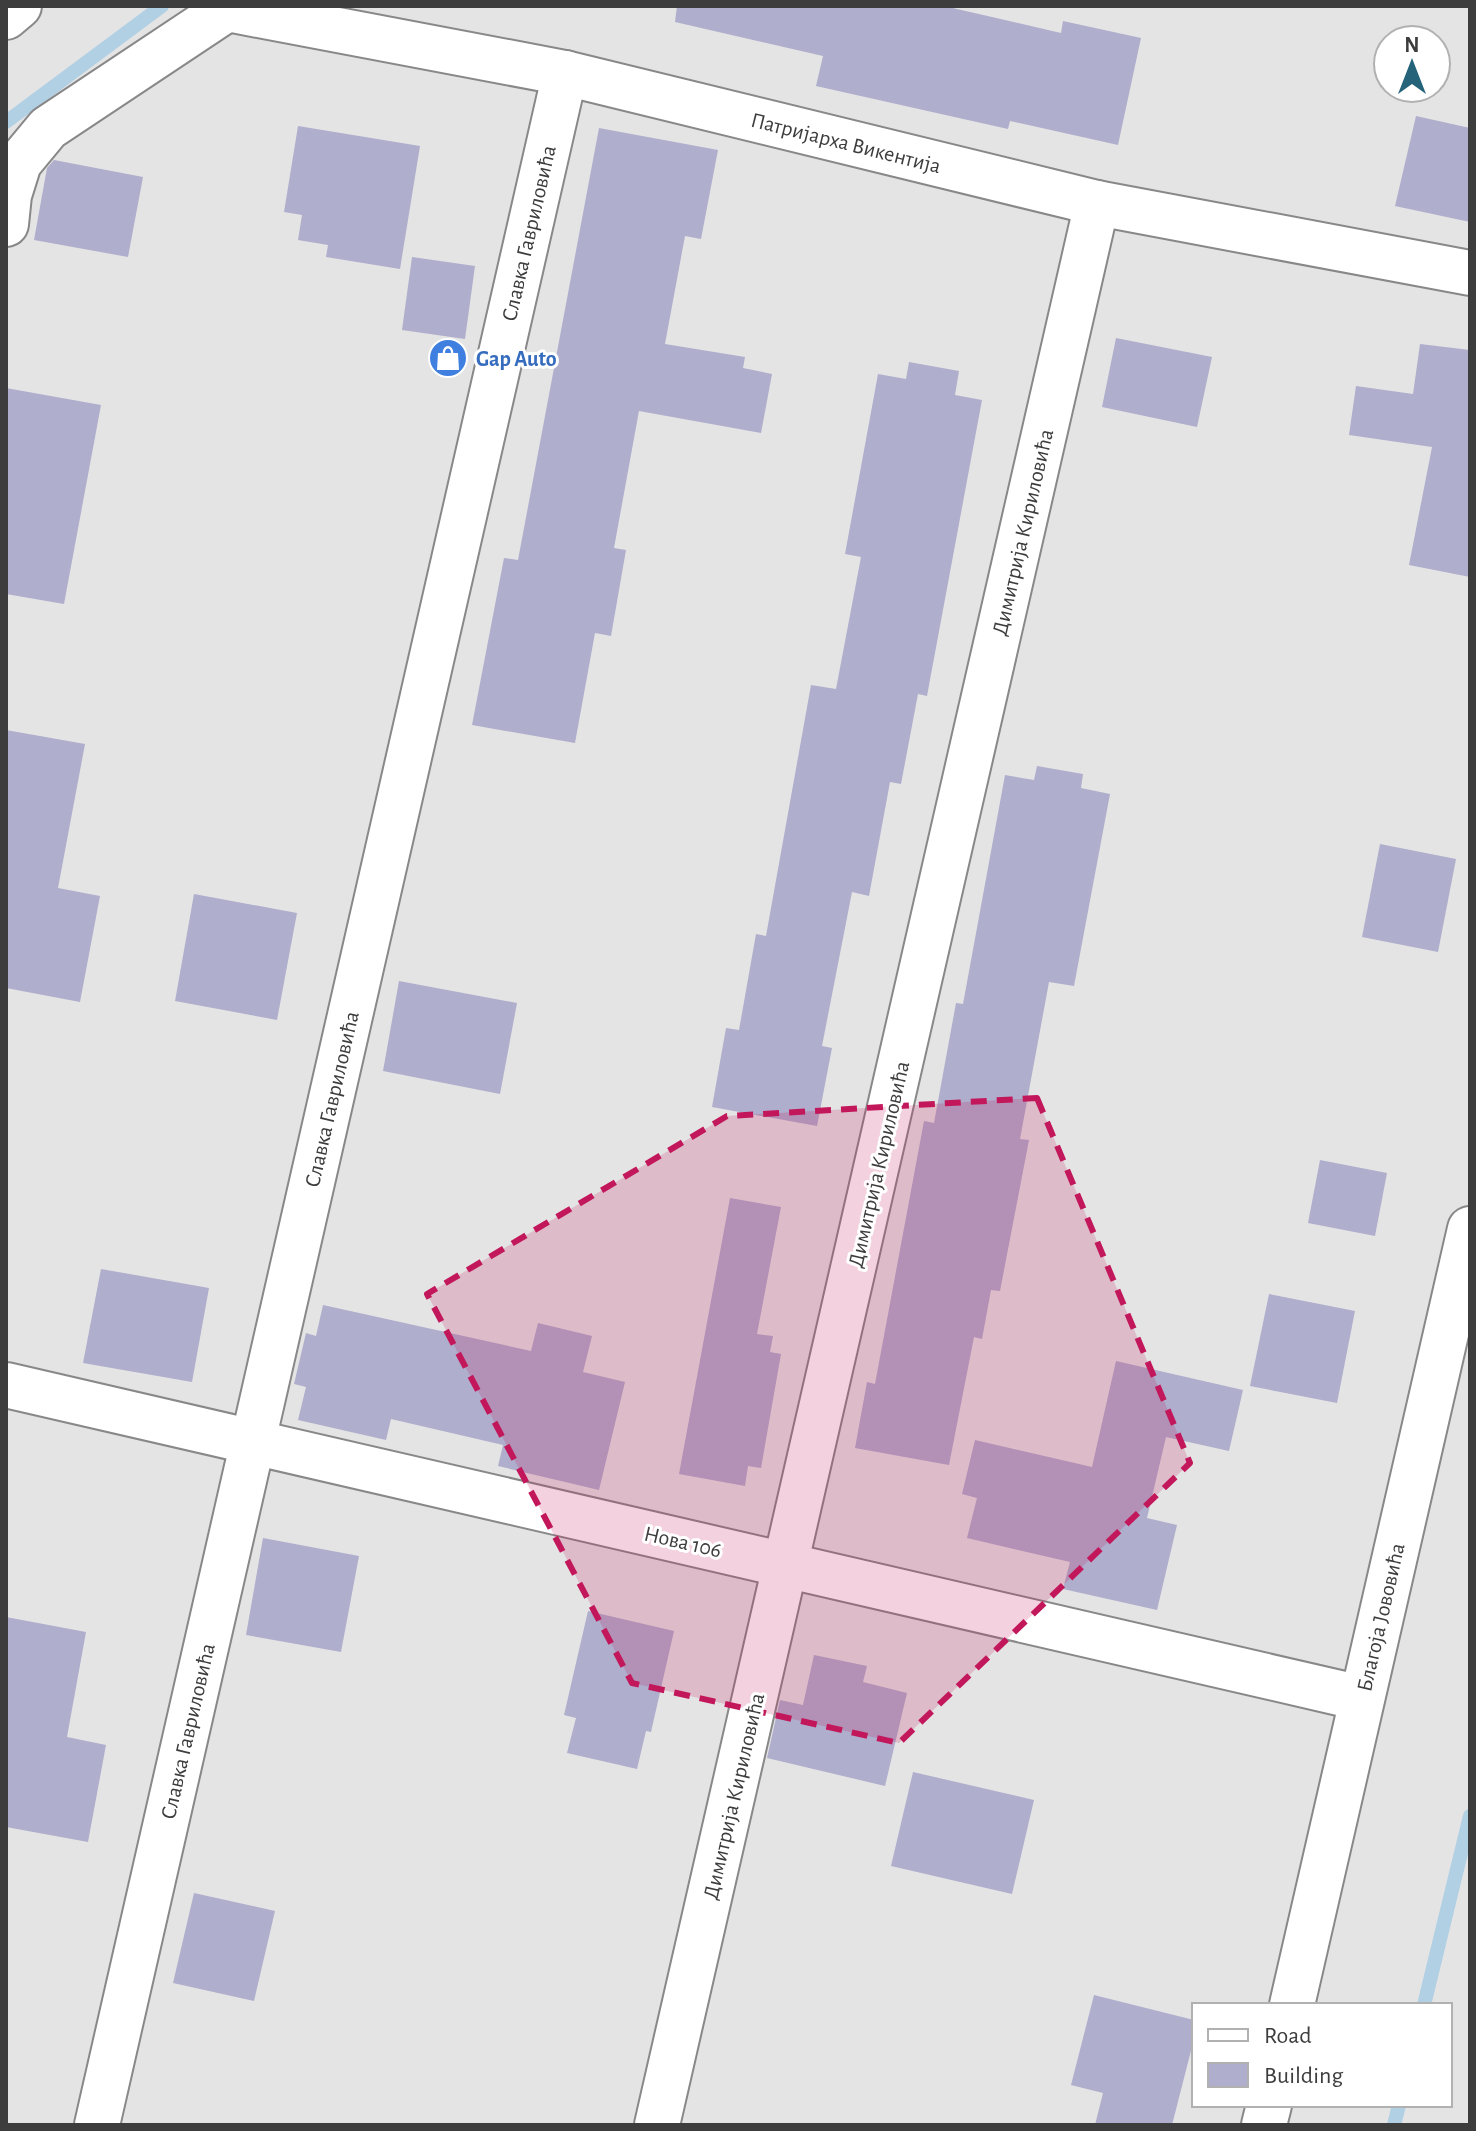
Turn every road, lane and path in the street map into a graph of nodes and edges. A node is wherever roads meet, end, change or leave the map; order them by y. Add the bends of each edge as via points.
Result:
1 (19, 6) edge
2 (226, 8) edge
3 (6, 17) edge
4 (565, 73) junction
5 (1097, 203) junction
6 (6, 224) edge
7 (1470, 273) edge
8 (1470, 1229) edge
9 (6, 1385) edge
10 (253, 1442) junction
11 (786, 1565) junction
12 (1361, 1698) junction
13 (1292, 2003) edge
14 (97, 2125) edge
15 (657, 2125) edge

1 - 3 street
2 - 4 street, Патријарха Викентија
2 - 6 street via 48,128 19,163
4 - 5 street, Патријарха Викентија
4 - 10 street, Славка Гавриловића
5 - 7 street, Патријарха Викентија
5 - 11 street, Димитрија Кириловића
8 - 12 street, Благоја Јововића
9 - 10 street, Нова 106
10 - 11 street, Нова 106
10 - 14 street, Славка Гавриловића
11 - 12 street, Нова 106
11 - 15 street, Димитрија Кириловића
12 - 13 street, Благоја Јововића

